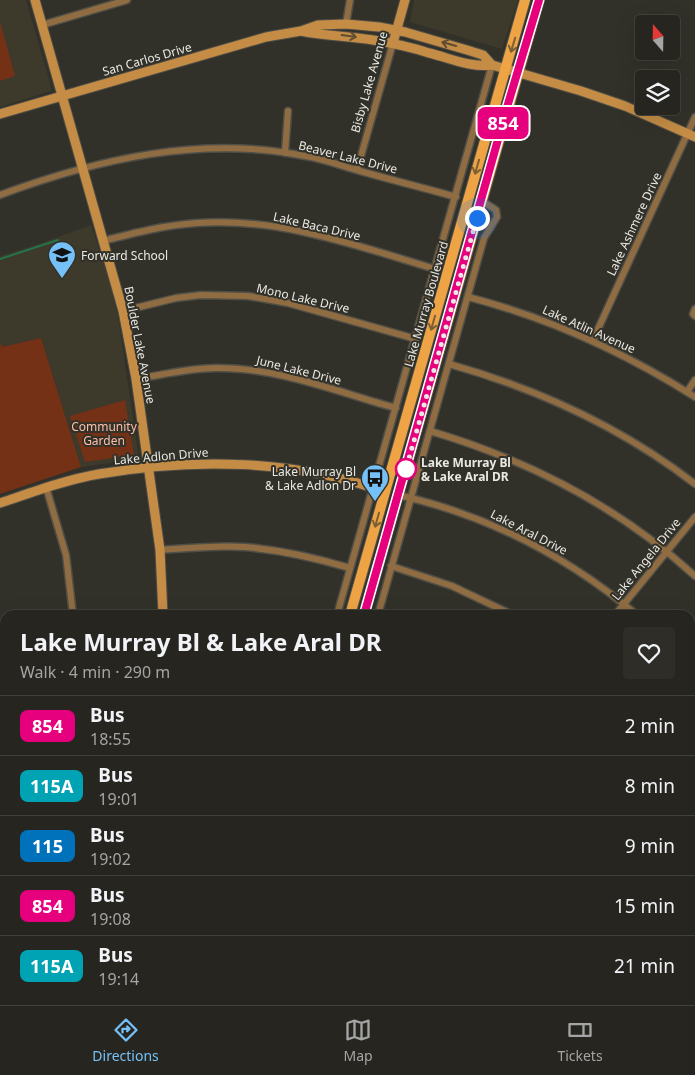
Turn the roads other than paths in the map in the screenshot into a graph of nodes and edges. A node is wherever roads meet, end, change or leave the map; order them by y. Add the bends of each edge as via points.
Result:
1 (35, 0) edge
2 (127, 0) edge
3 (350, 0) edge
4 (405, 0) edge
5 (525, 0) edge
6 (539, 0) edge
7 (346, 24) junction
8 (42, 25) junction
9 (397, 30) junction
10 (301, 31) junction
11 (393, 44) junction
12 (492, 65) junction
13 (505, 69) junction
14 (518, 73) junction
15 (63, 96) junction
16 (288, 111) dead end
17 (0, 114) edge
18 (695, 117) edge
19 (691, 135) edge
20 (285, 153) junction
21 (82, 169) junction
22 (357, 170) junction
23 (0, 196) edge
24 (456, 197) junction
25 (482, 201) junction
26 (103, 241) junction
27 (435, 269) junction
28 (468, 297) junction
29 (695, 309) edge
30 (123, 311) junction
31 (695, 316) edge
32 (416, 339) junction
33 (593, 340) junction
34 (448, 364) junction
35 (136, 379) junction
36 (695, 380) edge
37 (687, 392) junction
38 (695, 397) edge
39 (396, 408) junction
40 (430, 431) junction
41 (147, 468) junction
42 (391, 473) junction
43 (695, 484) edge
44 (46, 487) junction
45 (373, 487) junction
46 (385, 492) junction
47 (398, 495) junction
48 (411, 498) junction
49 (0, 503) edge
50 (393, 515) junction
51 (695, 517) edge
52 (160, 550) junction
53 (667, 551) junction
54 (391, 566) junction
55 (350, 568) junction
56 (695, 576) edge
57 (624, 604) junction
58 (72, 610) edge
59 (163, 610) edge
60 (338, 610) edge
61 (351, 610) edge
62 (365, 610) edge
63 (379, 610) edge
64 (502, 610) edge
65 (619, 610) edge
66 (631, 610) edge

1 - 8 street, Boulder Lake Avenue
2 - 8 street
3 - 7 street
4 - 9 street, Bisby Lake Avenue
5 -> 13 main road, Lake Murray Boulevard
6 - 14 main road, Lake Murray Boulevard
7 - 9 street, San Carlos Drive
7 - 10 street, San Carlos Drive via 318,25
8 - 15 street, Boulder Lake Avenue
9 - 11 street, Bisby Lake Avenue
12 -> 9 street, San Carlos Drive via 483,55
10 -> 11 street, San Carlos Drive
10 - 15 street, San Carlos Drive via 266,37
11 - 12 street, San Carlos Drive via 479,67
11 - 22 street, Bisby Lake Avenue
12 - 13 street, San Carlos Drive
12 - 24 street, Lake Murray Boulevard
13 - 14 street, San Carlos Drive
13 -> 42 main road, Lake Murray Boulevard
14 - 19 street, San Carlos Drive via 625,106
14 - 25 main road, Lake Murray Boulevard
15 - 17 street, San Carlos Drive
15 - 21 street, Boulder Lake Avenue
16 - 20 street
18 - 19 street, Lake Ashmere Drive
19 - 33 street, Lake Ashmere Drive
20 - 21 street, Beaver Lake Drive via 239,148 178,150
20 - 22 street, Beaver Lake Drive
21 - 23 street, Beaver Lake Drive
21 - 26 street, Boulder Lake Avenue
22 - 24 street, Beaver Lake Drive
24 - 27 street, Lake Murray Boulevard
25 - 28 street via 496,210 497,217 484,238
25 - 47 main road, Lake Murray Boulevard
26 - 27 street, Lake Baca Drive via 182,224 237,222 305,233
26 - 30 street, Boulder Lake Avenue
27 - 32 street, Lake Murray Boulevard
28 - 33 street, Lake Atlin Avenue via 536,317
28 - 34 street
29 - 31 street
30 - 32 street, Mono Lake Drive via 176,298 248,296 288,303
30 - 35 street, Boulder Lake Avenue
32 - 39 street, Lake Murray Boulevard
33 - 37 street, Lake Atlin Avenue
34 - 40 street
34 - 43 street via 519,386 587,416 639,444
35 - 39 street, June Lake Drive via 199,369 251,370 282,375
35 - 41 street, Boulder Lake Avenue
36 - 37 street
37 - 38 street, Lake Atlin Avenue
39 - 45 street, Lake Murray Boulevard
40 - 48 street
40 - 53 street via 484,448 544,474 608,509
41 - 44 street, Lake Adlon Drive via 98,474
41 - 45 street, Lake Adlon Drive via 204,464 259,466
41 - 52 street, Boulder Lake Avenue
42 - 46 main road, Lake Murray Boulevard
42 - 47 main road
44 - 49 street, Lake Adlon Drive
44 - 58 street via 66,555
45 - 46 street, Lake Adlon Drive
45 - 55 street, Lake Murray Boulevard
46 - 50 main road
46 -> 61 main road, Lake Murray Boulevard
47 - 48 street, Lake Aral Drive
47 - 50 main road, Lake Murray Boulevard
48 - 54 street
48 - 57 street, Lake Aral Drive via 467,515 520,538 571,566
50 - 62 main road, Lake Murray Boulevard
51 - 53 street, Lake Angela Drive
52 - 55 street via 243,547 272,550
52 - 59 street, Boulder Lake Avenue
53 - 56 street
53 - 57 street, Lake Angela Drive
54 - 63 street
54 - 64 street via 452,586
55 - 60 street, Lake Murray Boulevard
57 - 65 street, Lake Angela Drive
57 - 66 street, Lake Aral Drive

